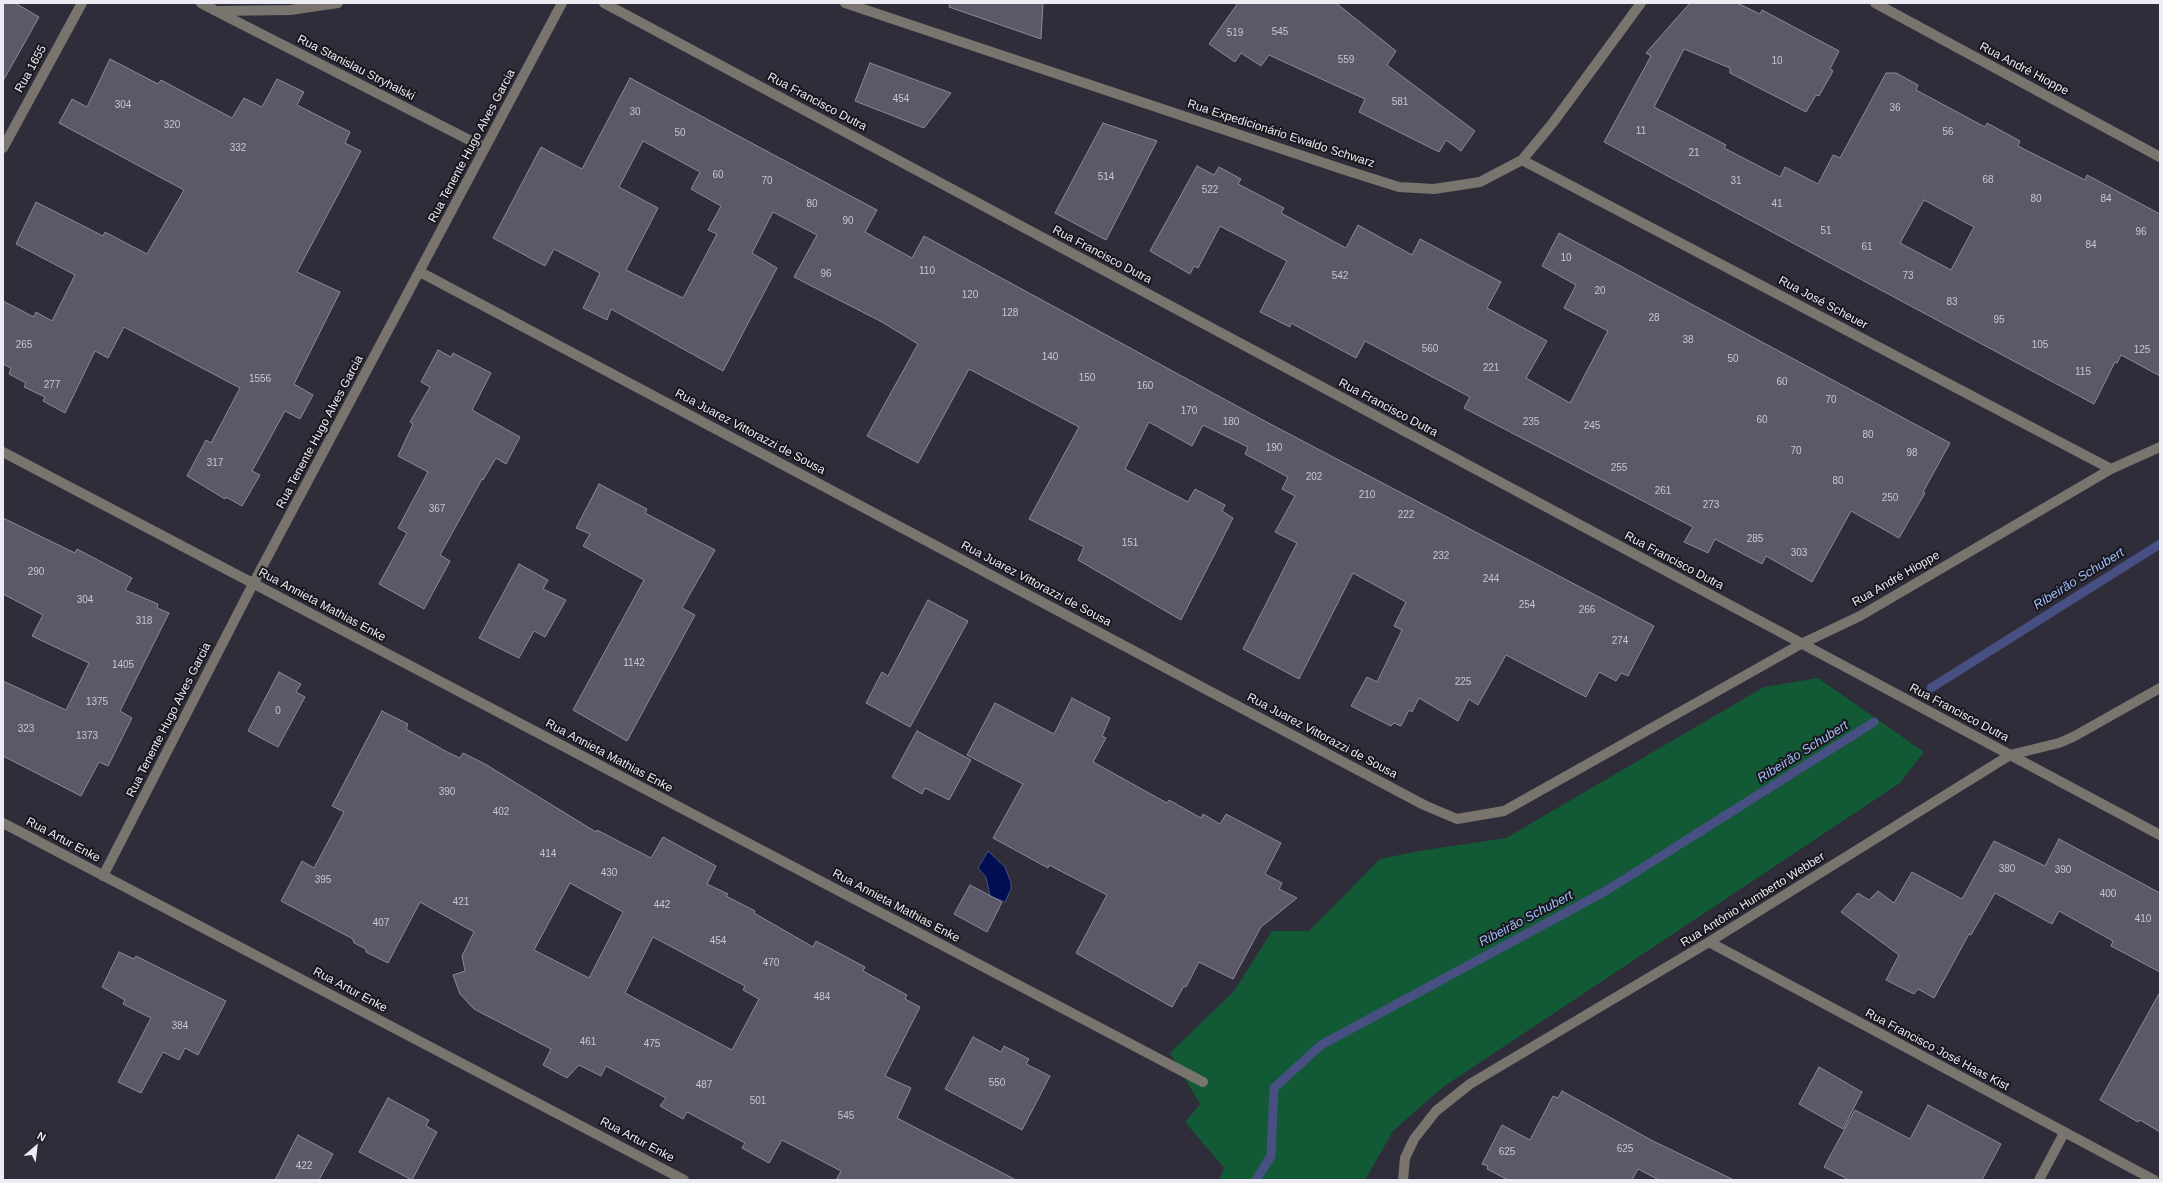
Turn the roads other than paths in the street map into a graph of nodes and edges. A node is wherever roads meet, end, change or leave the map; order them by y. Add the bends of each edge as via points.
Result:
1 (82, 3) edge
2 (201, 3) edge
3 (338, 3) edge
4 (562, 3) edge
5 (604, 3) edge
6 (845, 3) edge
7 (1641, 3) edge
8 (1875, 3) edge
9 (216, 10) junction
10 (3, 148) edge
11 (485, 148) junction
12 (2160, 157) edge
13 (1522, 160) junction
14 (420, 272) junction
15 (2160, 447) edge
16 (3, 452) edge
17 (2111, 469) junction
18 (253, 584) junction
19 (1801, 644) junction
20 (2160, 688) edge
21 (1644, 733) joint
22 (2010, 755) junction
23 (3, 823) edge
24 (2160, 835) edge
25 (103, 876) junction
26 (1709, 942) junction
27 (1203, 1082) dead end
28 (2064, 1133) junction
29 (684, 1180) edge
30 (1403, 1180) edge
31 (2039, 1180) edge
32 (2154, 1180) edge

1 - 10 street, Rua 1655
2 - 9 street
3 - 9 street via 290,10
4 - 11 street, Rua Tenente Hugo Alves Garcia
5 - 19 street, Rua Francisco Dutra
6 - 13 street, Rua Expedicionário Ewaldo Schwarz via 1399,186 1434,189 1480,182
7 - 13 street, Rua Expedicionário Ewaldo Schwarz via 1552,124
8 - 12 street, Rua André Hioppe
9 - 11 street, Rua Stanislau Stryhalski
11 - 14 street, Rua Tenente Hugo Alves Garcia
13 - 17 street, Rua José Scheuer
14 - 18 street, Rua Tenente Hugo Alves Garcia
14 - 21 street, Rua Juarez Vittorazzi de Sousa via 1424,805 1457,819 1504,810
15 - 17 street, Rua André Hioppe
16 - 18 street, Rua Annieta Mathias Enke
17 - 19 street, Rua André Hioppe via 1860,616
18 - 25 street, Rua Tenente Hugo Alves Garcia
18 - 27 street, Rua Annieta Mathias Enke
19 - 21 street, Rua André Hioppe
19 - 22 street, Rua Francisco Dutra
20 - 22 street, Rua Antônio Humberto Webber via 2066,740
22 - 24 street, Rua Francisco Dutra
22 - 26 street, Rua Antônio Humberto Webber
23 - 25 street, Rua Artur Enke
25 - 29 street, Rua Artur Enke
26 - 28 street, Rua Francisco José Haas Kist
26 - 30 street, Rua Antônio Humberto Webber via 1470,1084 1441,1106 1414,1138 1406,1158
28 - 31 street
28 - 32 street, Rua Francisco José Haas Kist

